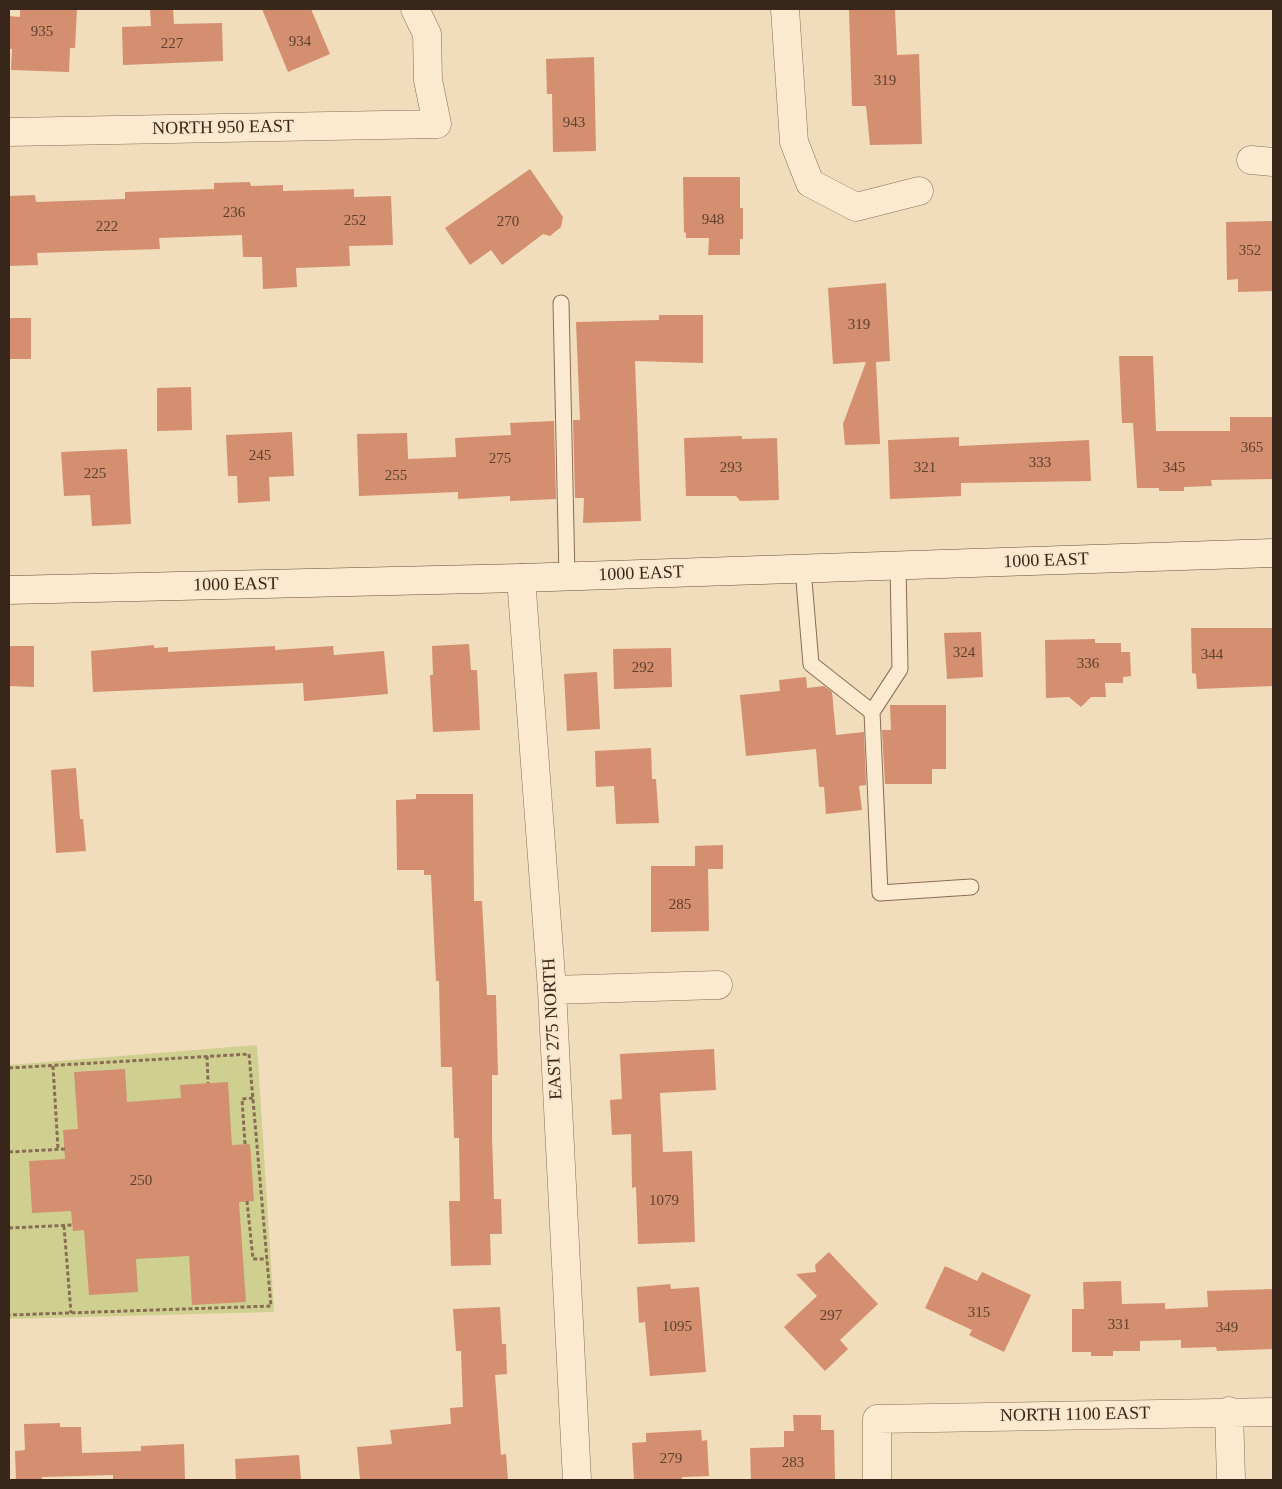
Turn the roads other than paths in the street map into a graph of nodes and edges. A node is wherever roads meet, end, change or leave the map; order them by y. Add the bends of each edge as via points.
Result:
1 (415, 9) edge
2 (785, 9) edge
3 (9, 132) edge
4 (919, 191) dead end
5 (561, 303) dead end
6 (1273, 553) edge
7 (898, 566) junction
8 (803, 569) junction
9 (567, 576) junction
10 (521, 578) junction
11 (9, 590) edge
12 (872, 712) junction
13 (971, 887) dead end
14 (718, 986) dead end
15 (552, 990) junction
16 (1230, 1411) junction
17 (1273, 1412) edge
18 (577, 1480) edge
19 (877, 1480) edge
20 (1231, 1480) edge

1 - 3 street, NORTH 950 EAST via 427,34 428,80 437,124
2 - 4 street via 794,142 810,182 856,207
5 - 9 lane
6 - 7 street, 1000 EAST
7 - 8 street, 1000 EAST
7 - 12 lane via 900,669
8 - 9 street, 1000 EAST
8 - 12 lane via 812,664
9 - 10 street, 1000 EAST
10 - 11 street, 1000 EAST
10 - 15 street, EAST 275 NORTH
12 - 13 lane via 880,893
14 - 15 street
15 - 18 street, EAST 275 NORTH
16 - 17 street, NORTH 1100 EAST
16 - 19 street, NORTH 1100 EAST via 877,1419
16 - 20 street

